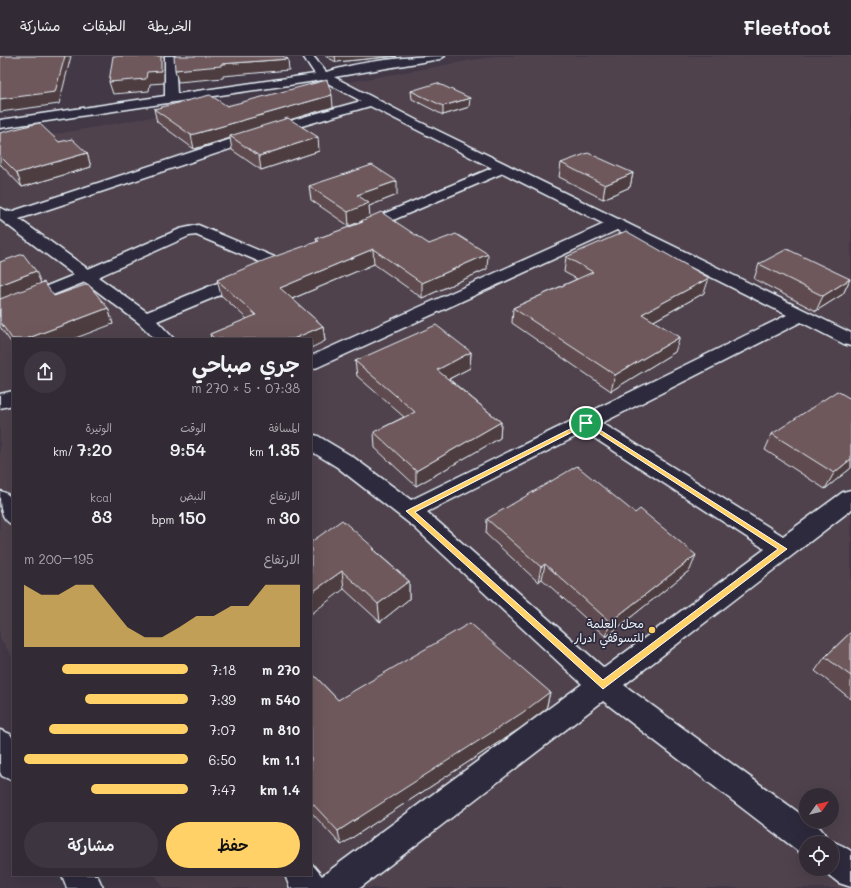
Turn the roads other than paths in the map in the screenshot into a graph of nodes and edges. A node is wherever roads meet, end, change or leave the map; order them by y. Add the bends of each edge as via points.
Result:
1 (170, 56) edge
2 (308, 56) edge
3 (440, 56) edge
4 (424, 57) edge
5 (370, 61) edge
6 (321, 73) junction
7 (170, 94) junction
8 (373, 101) junction
9 (0, 116) edge
10 (0, 124) edge
11 (503, 168) junction
12 (3, 215) edge
13 (617, 224) junction
14 (344, 236) edge
15 (86, 276) junction
16 (0, 311) edge
17 (801, 315) junction
18 (145, 319) junction
19 (164, 338) edge
20 (851, 340) edge
21 (312, 364) edge
22 (12, 398) edge
23 (0, 401) edge
24 (586, 423) junction
25 (312, 442) edge
26 (851, 498) edge
27 (410, 511) junction
28 (784, 549) junction
29 (603, 685) junction
30 (0, 744) edge
31 (12, 764) edge
32 (804, 836) edge
33 (839, 862) edge
34 (851, 871) edge
35 (79, 876) edge
36 (301, 876) edge
37 (86, 888) edge
38 (311, 888) edge
39 (333, 888) edge

1 - 7 street
2 - 6 street
3 - 4 street
4 - 5 street
5 - 6 street via 341,71
6 - 7 street
6 - 8 street
7 - 9 street
7 - 10 street
8 - 11 street
8 - 12 street
11 - 13 street
11 - 14 street
12 - 15 street
13 - 17 street
13 - 21 street
15 - 16 street
15 - 18 street
15 - 18 street via 185,232 198,230 285,261
17 - 20 street
17 - 24 street
18 - 19 street
22 - 23 street
24 - 27 street
24 - 28 street
25 - 27 street via 345,462
26 - 28 street
27 - 29 street
28 - 29 street
29 - 32 street
29 - 39 street
30 - 31 street
33 - 34 street
35 - 37 street
36 - 38 street

